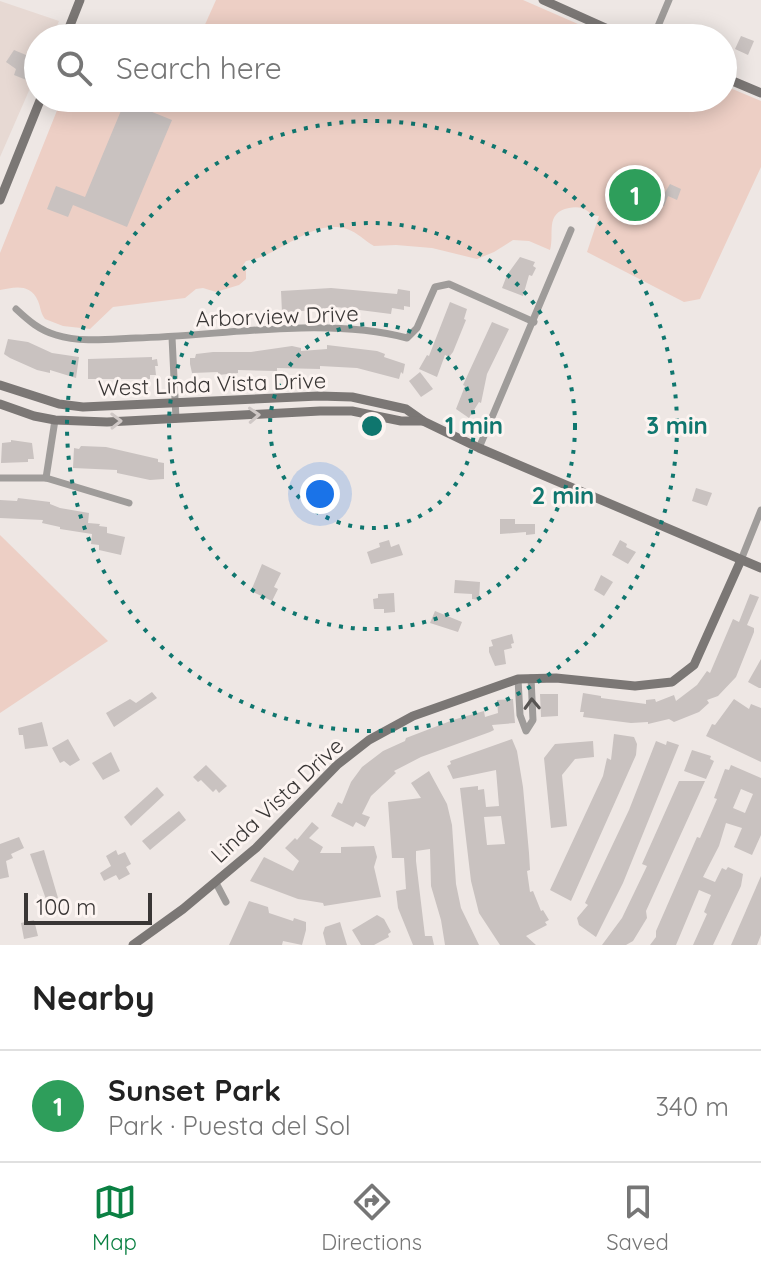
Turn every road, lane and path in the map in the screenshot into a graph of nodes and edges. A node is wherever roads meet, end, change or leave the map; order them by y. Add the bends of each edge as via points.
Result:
1 (80, 0) edge
2 (543, 0) edge
3 (669, 0) edge
4 (71, 24) edge
5 (597, 24) edge
6 (659, 24) edge
7 (737, 83) edge
8 (761, 93) edge
9 (35, 112) edge
10 (0, 200) edge
11 (571, 230) dead end
12 (16, 309) dead end
13 (534, 322) junction
14 (172, 337) junction
15 (0, 385) edge
16 (177, 402) junction
17 (0, 404) edge
18 (176, 419) junction
19 (55, 420) junction
20 (423, 421) junction
21 (479, 448) junction
22 (0, 478) edge
23 (46, 478) junction
24 (129, 503) dead end
25 (761, 510) edge
26 (741, 560) junction
27 (761, 568) edge
28 (531, 678) junction
29 (518, 679) junction
30 (216, 883) junction
31 (226, 902) dead end
32 (133, 945) edge

1 - 4 main road
2 - 5 main road
3 - 6 street
7 - 8 main road
9 - 10 main road
11 - 13 street
12 - 14 street, Arborview Drive via 37,328 60,337
13 - 14 street, Arborview Drive via 449,284 435,287 407,338 324,328
13 - 21 street
14 - 16 street, Arborview Drive
15 - 16 main road, West Linda Vista Drive via 83,407
16 - 18 street, Arborview Drive
16 - 20 main road, West Linda Vista Drive via 352,397 406,409
17 - 19 main road, West Linda Vista Drive
19 -> 18 main road, West Linda Vista Drive
18 -> 20 main road, West Linda Vista Drive via 352,411
19 - 23 street
20 - 21 main road, West Linda Vista Drive
21 - 26 main road, West Linda Vista Drive
22 - 23 street
23 - 24 street
25 - 26 street
26 - 27 main road
26 - 28 main road, Linda Vista Drive via 694,665 672,682 635,686
28 - 29 main road, Linda Vista Drive
29 -> 28 street via 526,731 533,720
29 - 30 main road, Linda Vista Drive via 413,716 369,740
30 - 31 street
30 - 32 main road, Linda Vista Drive

